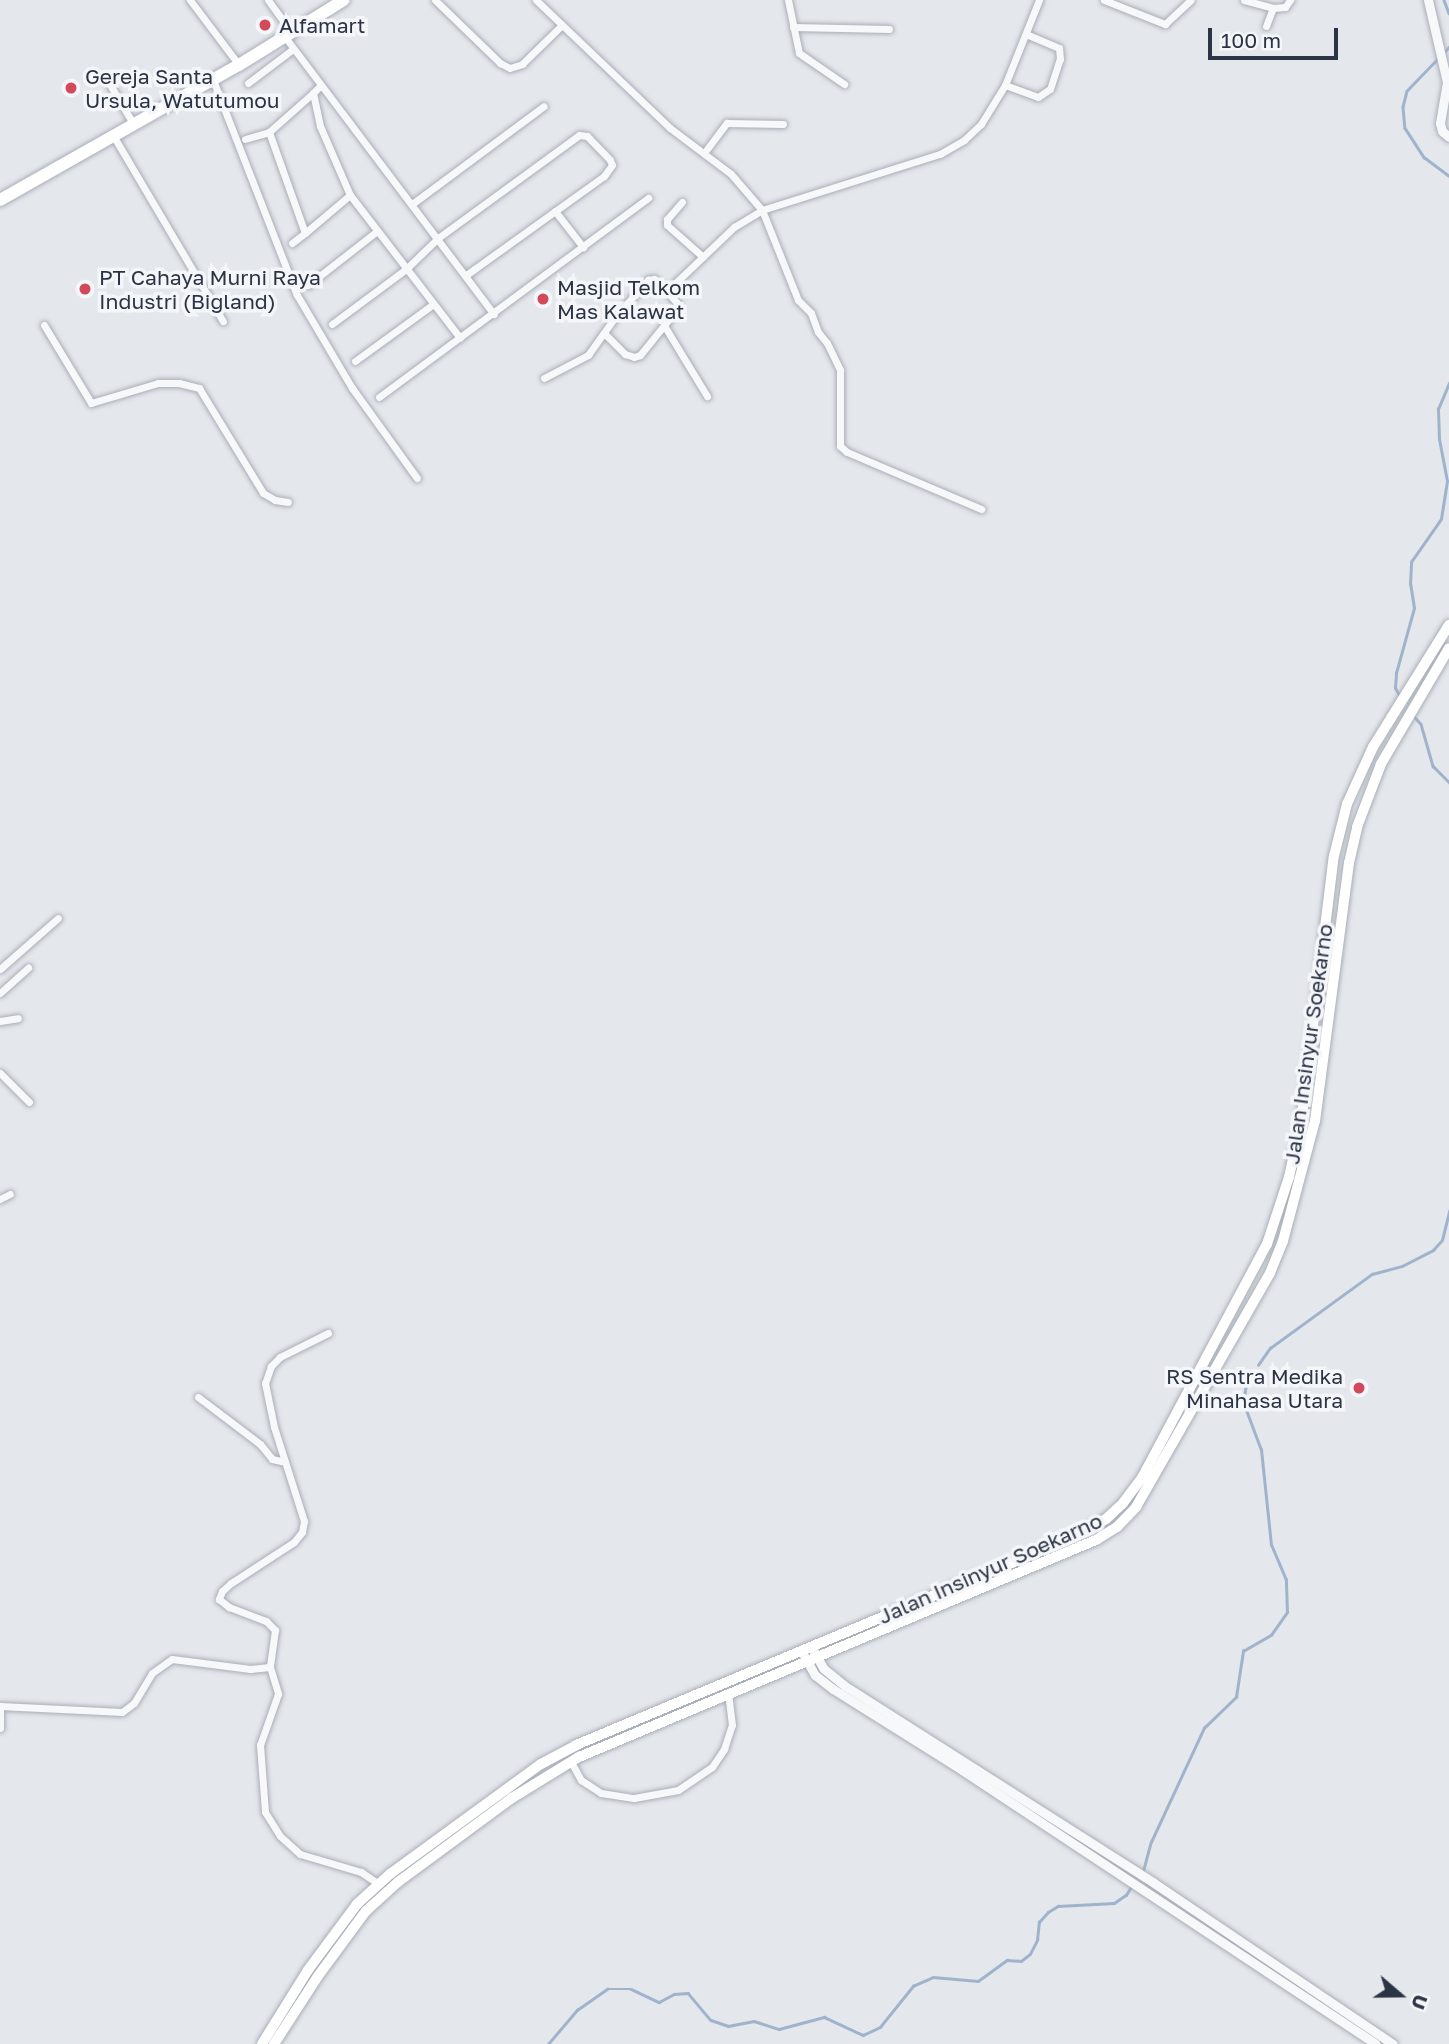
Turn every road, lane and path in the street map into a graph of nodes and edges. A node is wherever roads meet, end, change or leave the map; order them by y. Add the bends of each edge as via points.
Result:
1 (190, 0) edge
2 (268, 0) edge
3 (344, 0) edge
4 (435, 0) edge
5 (536, 0) edge
6 (788, 0) edge
7 (1039, 0) edge
8 (1104, 0) edge
9 (1191, 0) edge
10 (1244, 0) edge
11 (1290, 0) edge
12 (1428, 0) edge
13 (1273, 8) junction
14 (561, 26) junction
15 (1266, 26) dead end
16 (793, 27) junction
17 (890, 29) dead end
18 (1026, 34) junction
19 (288, 35) junction
20 (293, 49) junction
21 (239, 65) junction
22 (213, 80) junction
23 (109, 83) dead end
24 (248, 83) dead end
25 (844, 84) dead end
26 (1006, 85) junction
27 (320, 86) junction
28 (313, 93) junction
29 (544, 106) dead end
30 (783, 124) dead end
31 (135, 126) junction
32 (268, 132) junction
33 (114, 137) junction
34 (1449, 137) edge
35 (246, 139) dead end
36 (704, 153) junction
37 (350, 195) junction
38 (648, 198) dead end
39 (0, 200) edge
40 (682, 202) dead end
41 (412, 204) junction
42 (762, 210) junction
43 (555, 211) junction
44 (377, 231) junction
45 (305, 233) junction
46 (438, 239) junction
47 (292, 243) dead end
48 (583, 247) junction
49 (703, 257) junction
50 (406, 269) junction
51 (466, 275) junction
52 (308, 285) dead end
53 (667, 291) junction
54 (432, 304) junction
55 (494, 314) junction
56 (223, 321) dead end
57 (332, 324) dead end
58 (44, 325) dead end
59 (665, 327) junction
60 (604, 333) junction
61 (460, 338) junction
62 (355, 361) dead end
63 (544, 378) dead end
64 (707, 396) dead end
65 (379, 397) dead end
66 (417, 478) dead end
67 (288, 502) dead end
68 (981, 509) dead end
69 (1449, 625) edge
70 (1449, 648) edge
71 (1408, 689) junction
72 (1421, 696) junction
73 (58, 918) dead end
74 (28, 968) dead end
75 (0, 969) edge
76 (0, 993) edge
77 (18, 1018) dead end
78 (0, 1021) edge
79 (0, 1073) edge
80 (29, 1102) dead end
81 (10, 1194) dead end
82 (0, 1199) edge
83 (1238, 1301) junction
84 (1250, 1308) junction
85 (328, 1333) dead end
86 (198, 1397) dead end
87 (285, 1462) junction
88 (806, 1648) junction
89 (810, 1659) junction
90 (270, 1667) junction
91 (728, 1694) junction
92 (0, 1708) edge
93 (0, 1728) edge
94 (571, 1762) junction
95 (1133, 1869) junction
96 (1127, 1879) junction
97 (379, 1884) junction
98 (1252, 1950) junction
99 (1244, 1960) junction
100 (269, 2042) edge
101 (1376, 2044) edge
102 (1393, 2044) edge

1 - 21 street
2 - 19 street
3 - 19 highway
4 - 14 street via 510,68 522,64
5 - 14 street
6 - 16 street
7 - 18 street
8 - 9 street via 1165,24
10 - 13 street
11 - 13 street via 1285,7
12 - 34 street via 1447,82 1440,123
13 - 15 street
14 - 36 street via 670,128
16 - 17 street
16 - 25 street via 799,53
18 - 26 street
18 - 26 street via 1059,48 1050,89 1038,97
19 - 20 street
19 - 21 highway
20 - 24 street
20 - 27 street
21 - 22 highway
22 - 31 highway
22 - 66 street via 297,295 338,366
23 - 31 street
26 - 42 street via 974,132 940,154
27 - 28 street
27 - 41 street
28 - 32 street
28 - 37 street via 324,139
29 - 41 street
30 - 36 street via 727,123
31 - 33 highway
32 - 35 street
32 - 45 street
33 - 39 highway
33 - 56 street
36 - 42 street via 731,174
37 - 44 street
37 - 45 street
38 - 48 street
40 - 49 street via 667,225
41 - 46 street
42 - 49 street via 734,227
42 - 68 street via 798,300 811,313 840,370 840,446
43 - 46 street via 604,176 612,165 584,135
43 - 48 street
43 - 51 street
44 - 50 street
44 - 52 street
45 - 47 street
46 - 50 street
46 - 51 street
48 - 55 street
49 - 53 street
50 - 54 street
50 - 57 street
51 - 55 street
53 - 59 street via 678,305
53 - 60 street via 654,279 648,281
54 - 61 street
54 - 62 street
55 - 61 street
58 - 67 street via 91,403 158,383 199,388 263,494
59 - 60 street via 638,357 625,354
59 - 64 street
60 - 63 street via 585,357
61 - 65 street
69 - 71 main road, Jalan Insinyur Soekarno
70 - 72 main road, Jalan Insinyur Soekarno
71 - 72 main road
71 - 83 main road, Jalan Insinyur Soekarno via 1362,767 1340,828 1295,1154 1267,1244
72 - 84 main road, Jalan Insinyur Soekarno via 1368,791 1357,827 1308,1157 1283,1241
73 - 75 street
74 - 76 street
77 - 78 street
79 - 80 street
81 - 82 street
83 - 84 main road
83 - 88 main road, Jalan Insinyur Soekarno via 1143,1476 1106,1519 1069,1539
84 - 89 main road, Jalan Insinyur Soekarno via 1157,1474 1117,1527
85 - 87 street via 280,1357 267,1375 265,1390
86 - 87 street via 260,1444 272,1459
87 - 90 street via 304,1521 302,1532 219,1597 220,1602 271,1624 275,1638
88 - 89 street
88 - 97 main road, Jalan Insinyur Soekarno via 576,1745 504,1790
89 - 91 main road, Jalan Insinyur Soekarno
89 - 95 street via 845,1686
89 - 96 street via 815,1675 833,1689
90 - 92 street via 250,1669 172,1659 152,1673 134,1703 122,1712
90 - 97 street via 278,1694 261,1745 265,1812 280,1836 300,1854 361,1872
91 - 94 main road, Jalan Insinyur Soekarno
91 - 94 street via 732,1725 724,1749 712,1767 678,1790 634,1798 601,1793 581,1780
92 - 93 street
94 - 100 main road, Jalan Insinyur Soekarno via 512,1798 366,1911
95 - 96 street
95 - 98 street
96 - 99 street
97 - 100 main road, Jalan Insinyur Soekarno via 347,1916 308,1970
98 - 99 street
98 - 102 street
99 - 101 street

